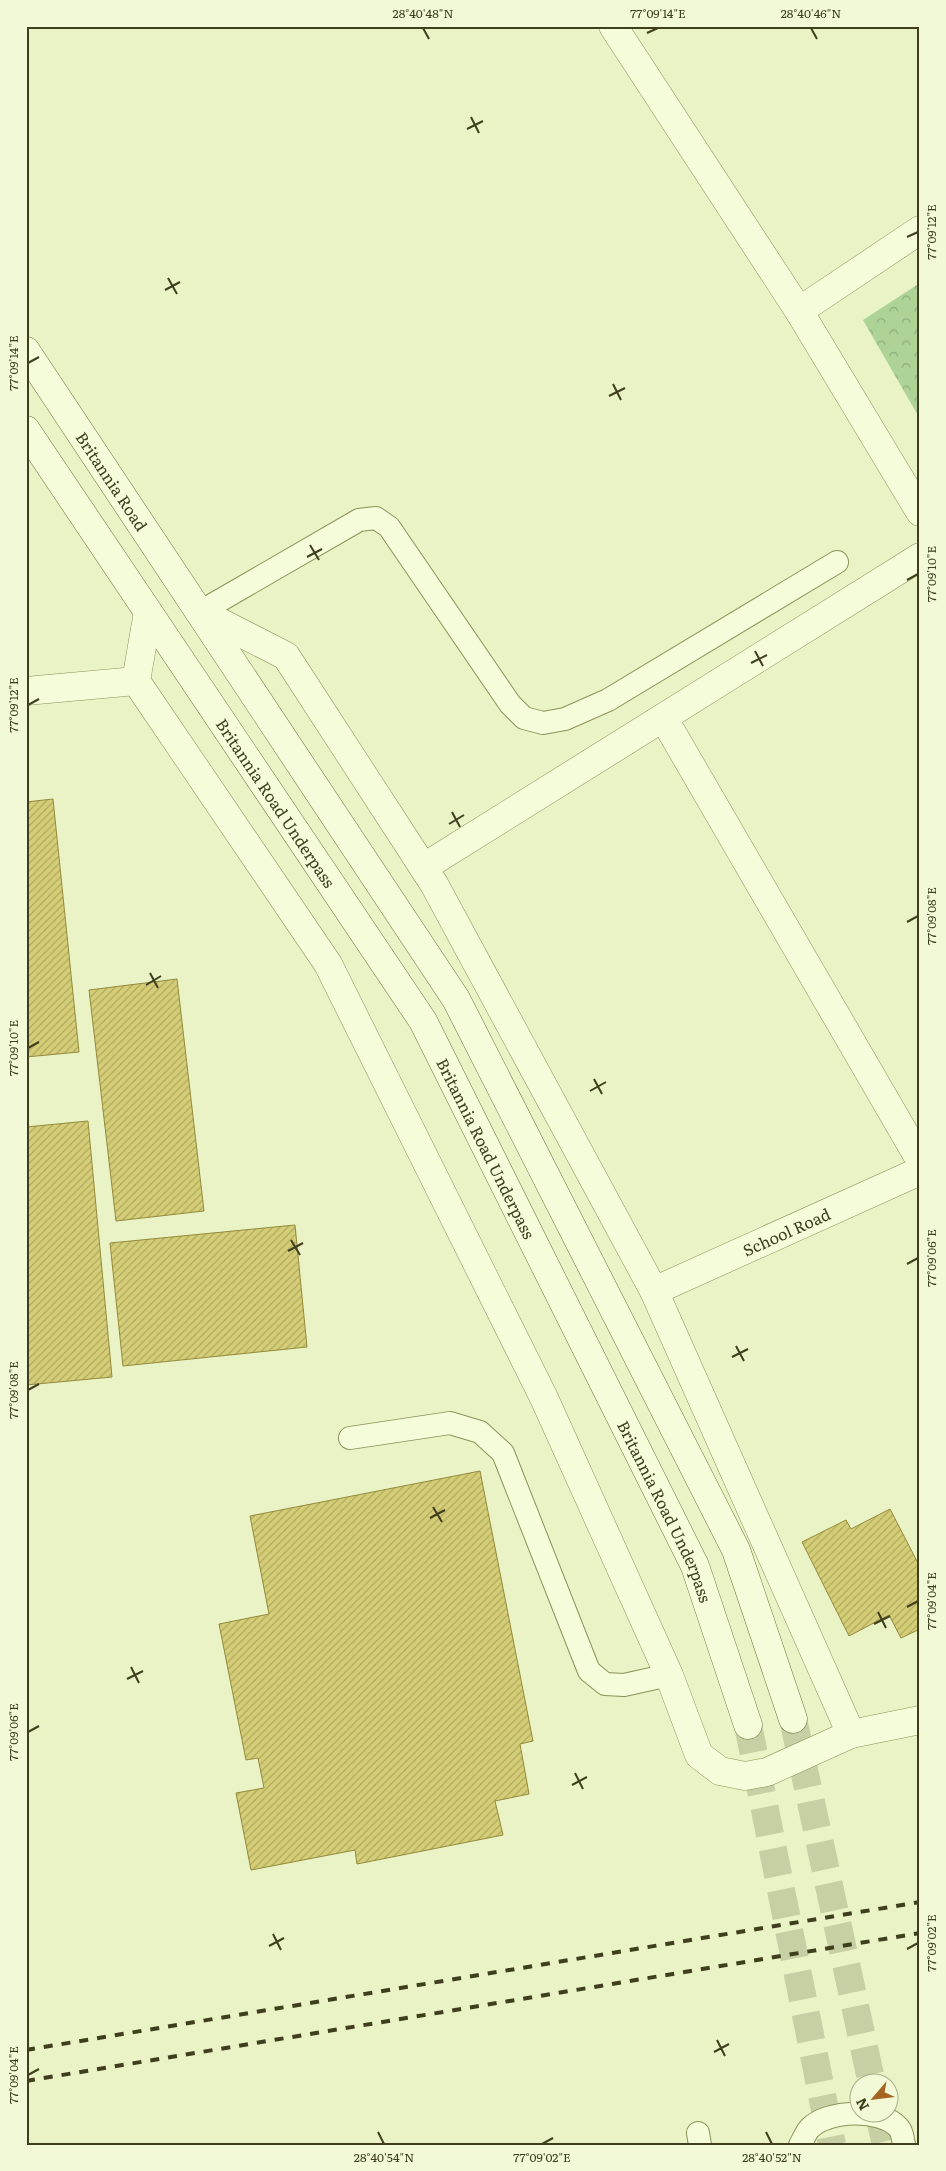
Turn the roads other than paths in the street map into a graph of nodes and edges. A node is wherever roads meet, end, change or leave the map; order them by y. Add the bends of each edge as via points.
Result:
1 (613, 26) edge
2 (920, 230) edge
3 (799, 311) junction
4 (26, 351) edge
5 (26, 430) edge
6 (920, 512) edge
7 (920, 557) edge
8 (837, 562) dead end
9 (148, 612) junction
10 (200, 612) junction
11 (136, 681) junction
12 (26, 691) edge
13 (664, 718) junction
14 (424, 867) junction
15 (920, 1160) edge
16 (920, 1171) edge
17 (654, 1291) junction
18 (350, 1438) dead end
19 (669, 1675) junction
20 (793, 1719) tunnel mouth
21 (920, 1720) edge
22 (748, 1724) tunnel mouth
23 (850, 1734) junction
24 (800, 2145) edge
25 (904, 2145) edge

1 - 3 street
2 - 3 street
3 - 6 street
4 - 10 street, Britannia Road
5 - 9 street
7 - 13 street
8 - 10 lane via 608,700 565,719 543,723 524,718 510,704 388,527 376,518 360,520
9 - 11 street
9 - 22 street, Britannia Road Underpass via 423,1021 695,1566
10 - 14 street via 286,656
10 - 20 street via 456,999 736,1550
11 - 12 street
11 - 19 street via 328,964 544,1398
13 - 14 street
13 - 15 street
14 - 17 street
16 - 17 street, School Road
17 - 23 street
18 - 19 lane via 450,1423 480,1432 503,1453 589,1671 606,1684 624,1685
19 - 23 street via 698,1755 720,1770 745,1776 767,1772
21 - 23 street
24 - 25 lane via 811,2128 829,2117 848,2113 888,2119 899,2128

